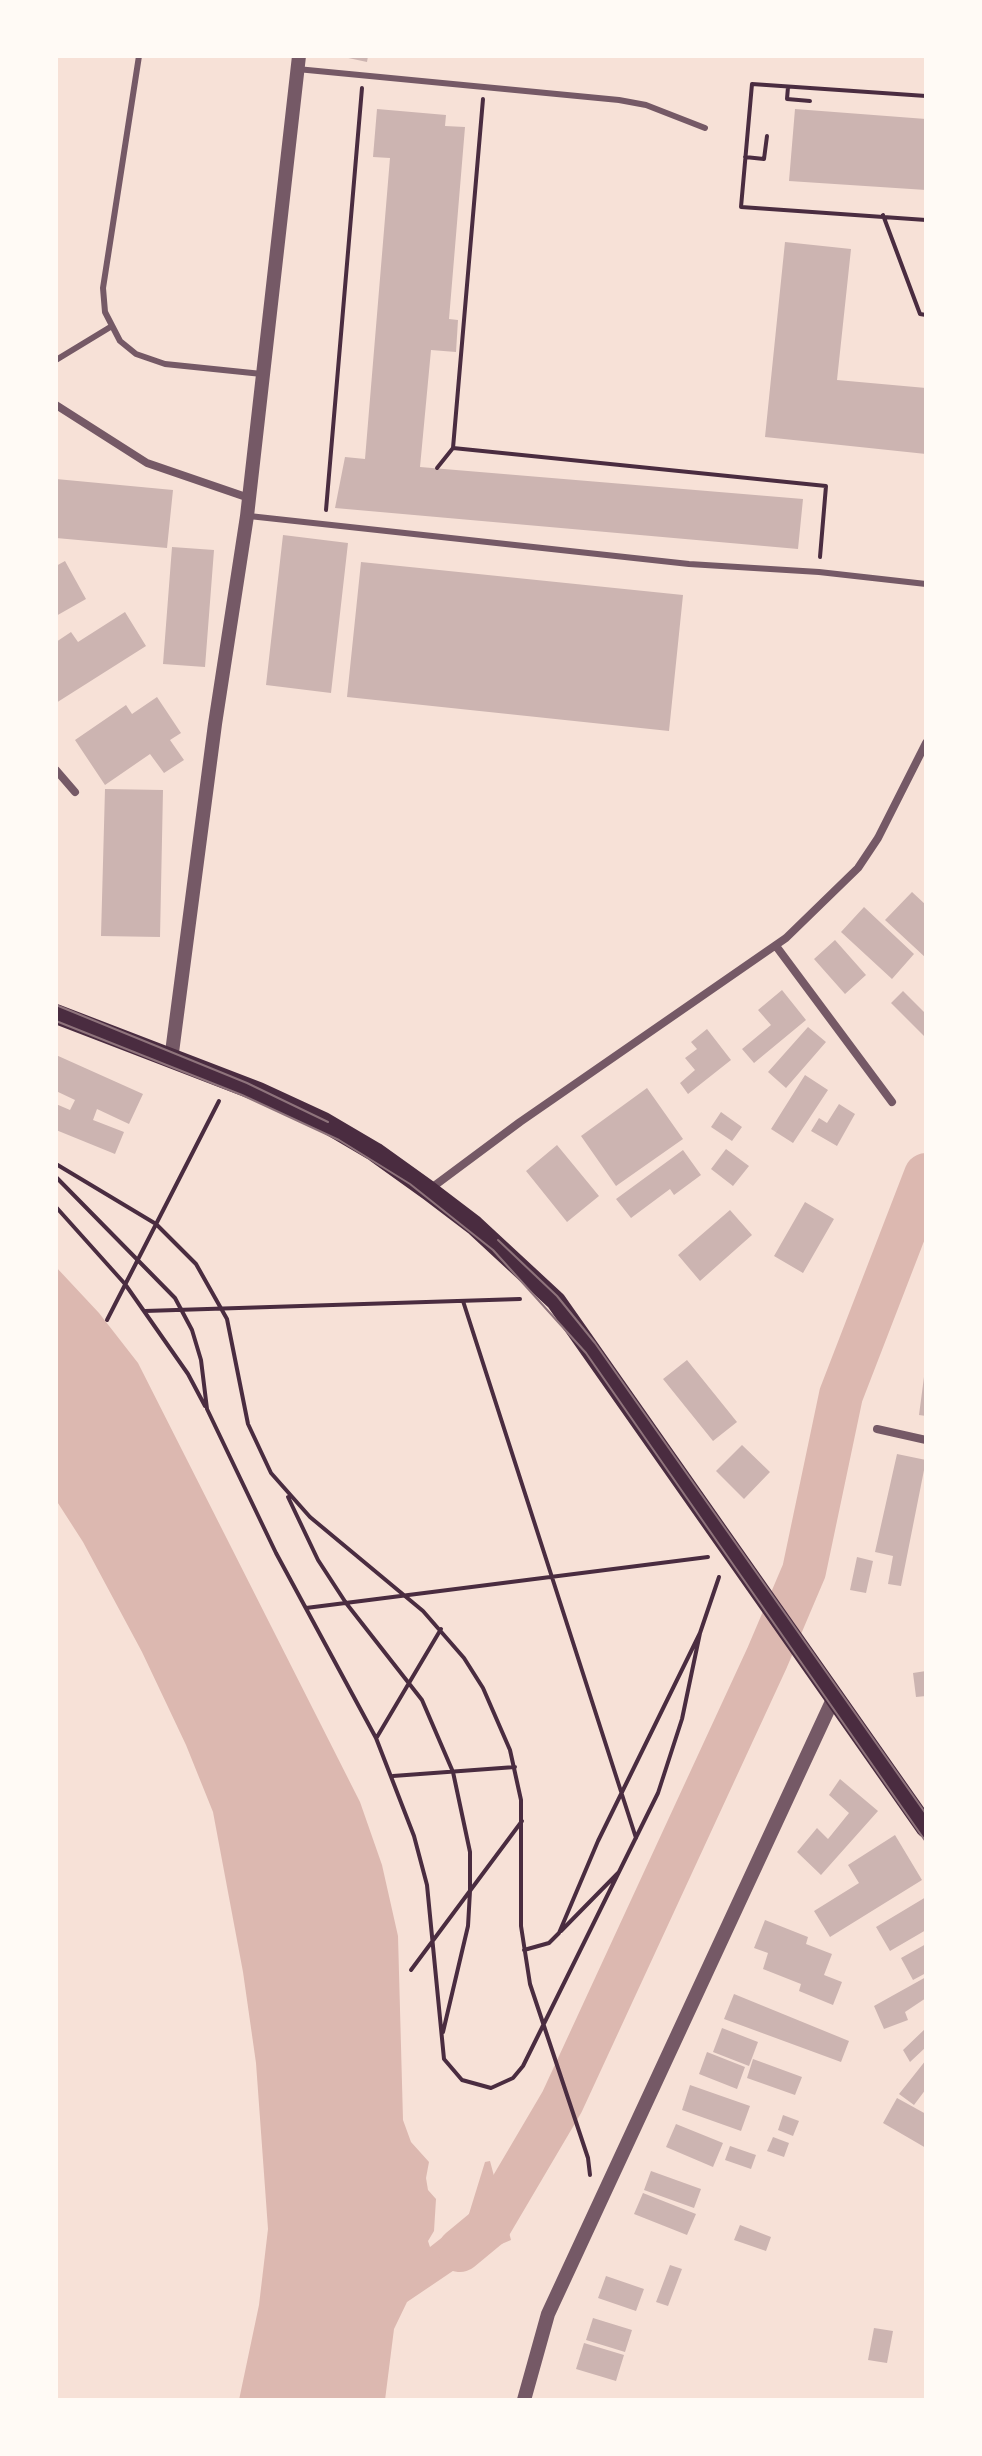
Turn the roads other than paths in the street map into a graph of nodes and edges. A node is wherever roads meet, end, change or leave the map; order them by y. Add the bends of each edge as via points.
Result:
1 (139, 56) edge
2 (298, 63) edge
3 (705, 128) dead end
4 (112, 326) junction
5 (56, 360) edge
6 (263, 374) junction
7 (56, 405) edge
8 (249, 498) junction
9 (247, 516) junction
10 (926, 584) edge
11 (926, 743) edge
12 (56, 770) edge
13 (75, 792) dead end
14 (776, 946) junction
15 (56, 1014) edge
16 (175, 1037) junction
17 (149, 1052) junction
18 (171, 1060) junction
19 (192, 1068) junction
20 (892, 1102) dead end
21 (428, 1190) junction
22 (877, 1429) dead end
23 (926, 1440) edge
24 (835, 1695) junction
25 (926, 1828) edge
26 (524, 2400) edge

1 - 4 lane via 103,288
2 - 3 lane via 363,77 619,100
2 - 6 street
4 - 5 lane
4 - 6 lane via 120,341 149,359
6 - 8 street
7 - 8 street via 147,463
8 - 9 street
9 - 10 lane
9 - 16 street
11 - 14 street via 858,868
12 - 13 street
14 - 20 street
14 - 21 street
15 - 17 main road
16 - 17 street
16 - 18 street
16 - 19 street
17 - 18 main road
18 - 19 main road
19 - 21 main road via 324,1122
21 - 24 main road via 556,1301
22 - 23 street
24 - 25 main road
24 - 26 street via 548,2314

